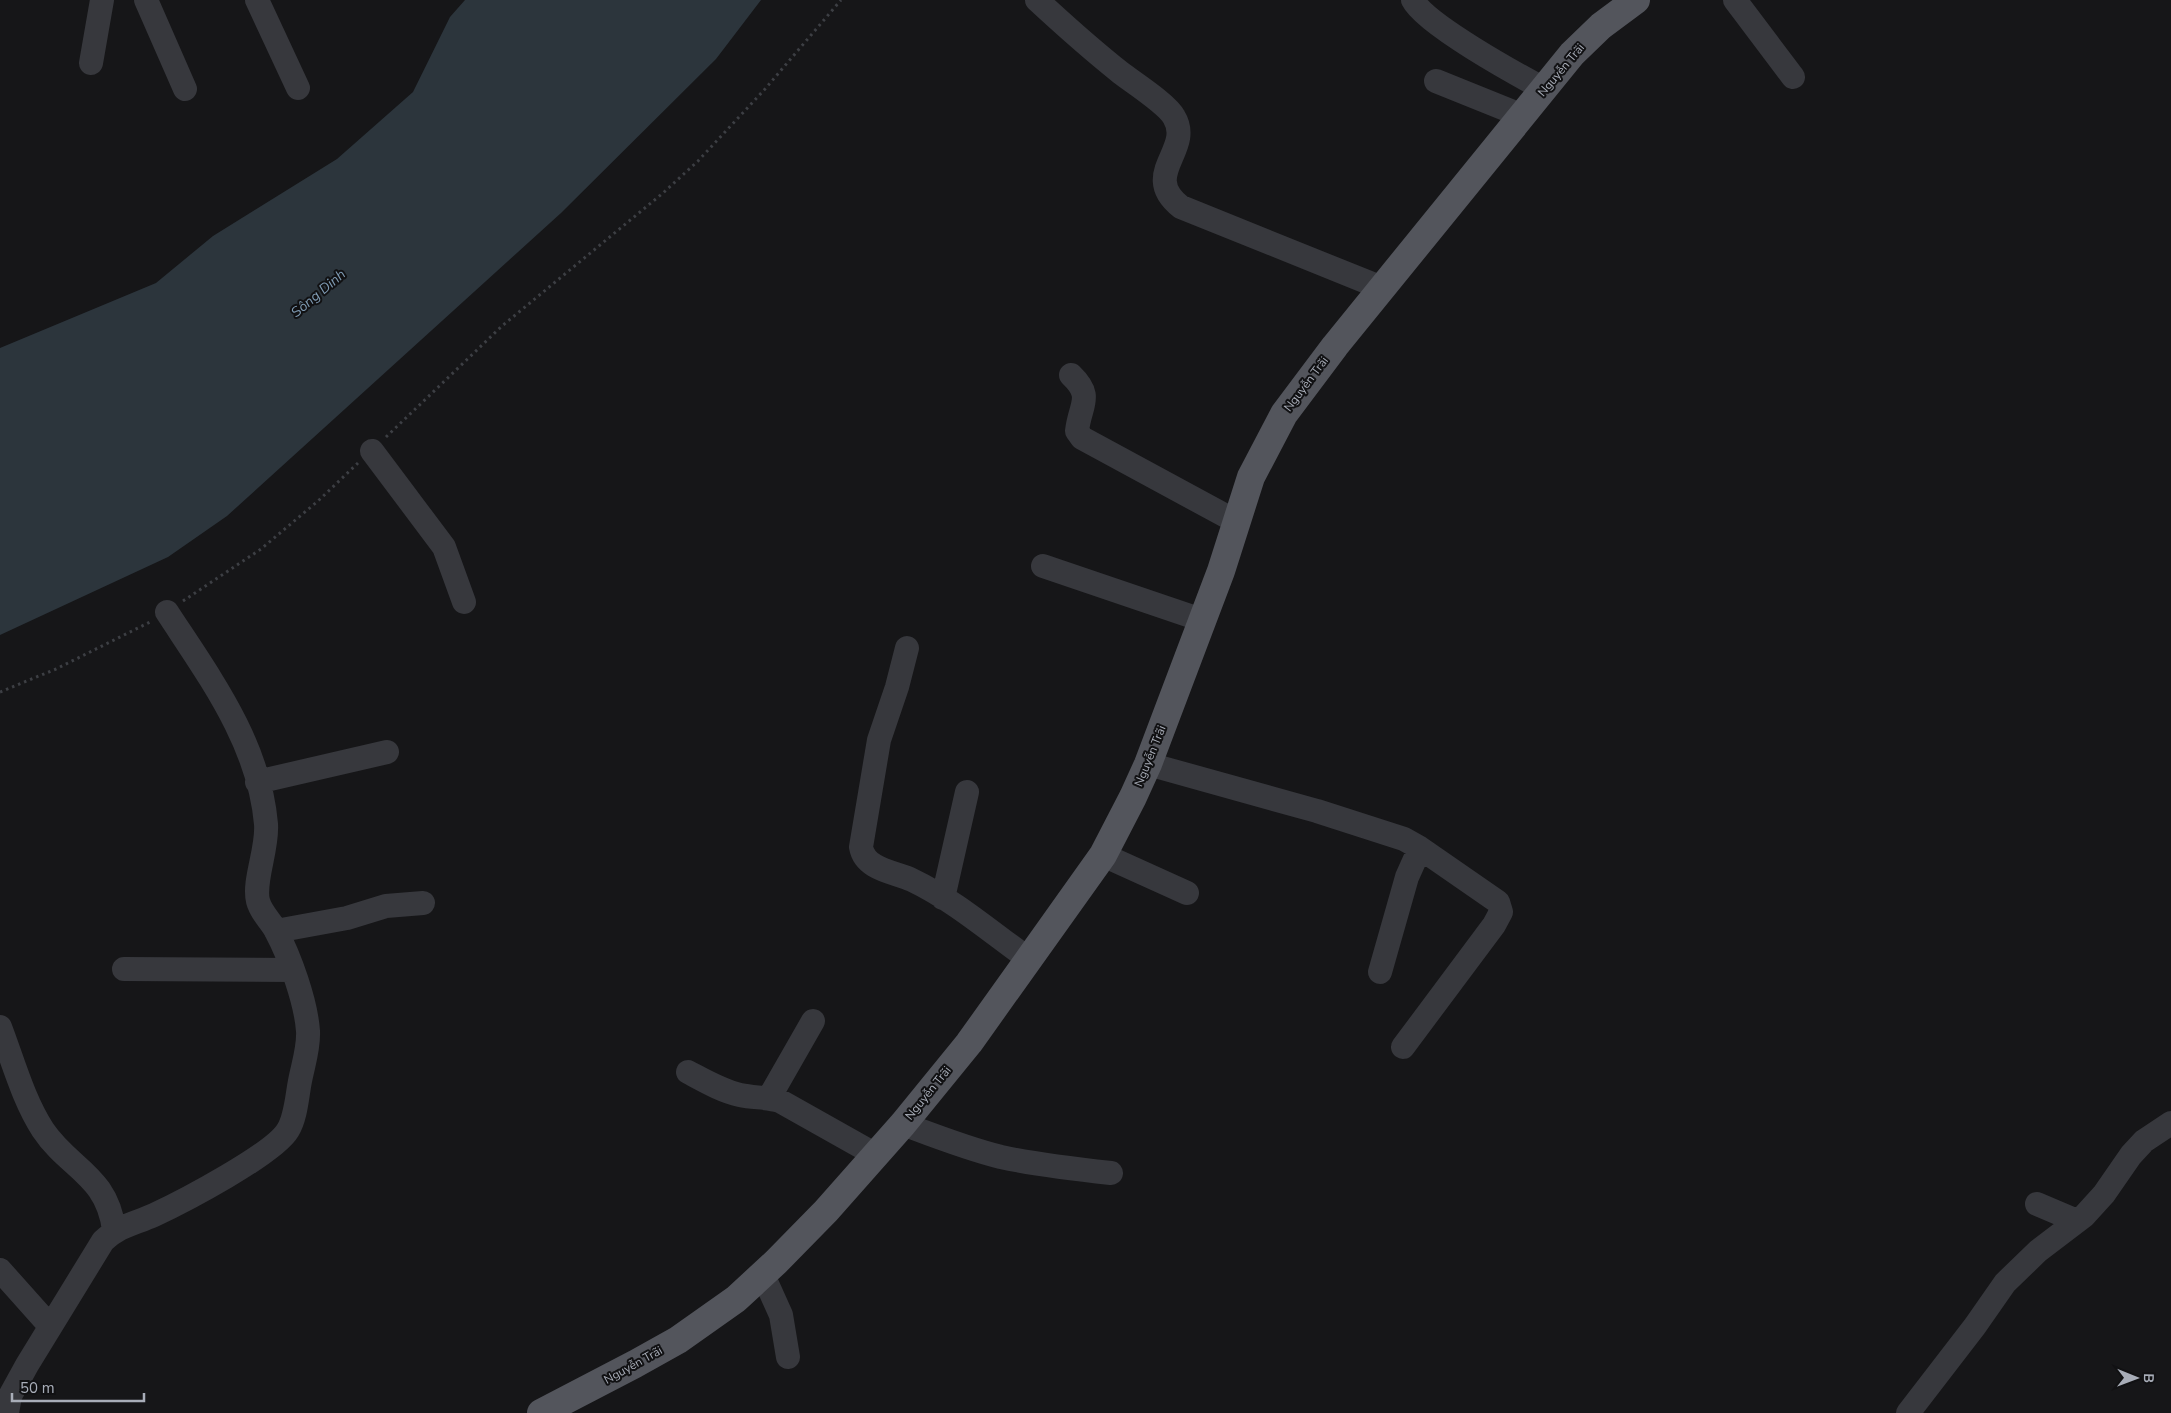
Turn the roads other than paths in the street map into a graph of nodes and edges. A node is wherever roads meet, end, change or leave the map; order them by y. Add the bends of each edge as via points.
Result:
1 (102, 0) edge
2 (146, 0) edge
3 (257, 0) edge
4 (1037, 0) edge
5 (1413, 0) edge
6 (1636, 0) edge
7 (1735, 0) edge
8 (91, 63) dead end
9 (1793, 77) dead end
10 (1436, 81) dead end
11 (298, 88) dead end
12 (185, 89) dead end
13 (1544, 89) junction
14 (1523, 116) junction
15 (1382, 288) junction
16 (1071, 376) dead end
17 (372, 451) road end
18 (1237, 522) junction
19 (1043, 566) dead end
20 (464, 602) dead end
21 (167, 612) road end
22 (1202, 620) junction
23 (908, 648) dead end
24 (388, 752) dead end
25 (1148, 764) junction
26 (257, 782) junction
27 (967, 792) dead end
28 (1420, 848) junction
29 (1103, 855) junction
30 (1187, 893) dead end
31 (943, 898) junction
32 (423, 903) dead end
33 (276, 931) junction
34 (1030, 960) junction
35 (124, 969) dead end
36 (293, 970) junction
37 (1380, 972) dead end
38 (813, 1021) dead end
39 (0, 1026) edge
40 (1404, 1047) dead end
41 (688, 1072) dead end
42 (769, 1098) junction
43 (2171, 1123) edge
44 (903, 1124) junction
45 (876, 1155) junction
46 (1111, 1173) dead end
47 (2037, 1204) dead end
48 (2077, 1221) junction
49 (114, 1230) junction
50 (0, 1270) edge
51 (763, 1274) junction
52 (50, 1326) junction
53 (788, 1357) dead end
54 (5, 1404) edge
55 (541, 1413) edge
56 (1908, 1413) edge

1 - 8 street
2 - 12 street
3 - 11 street
4 - 15 street via 1174,116 1178,141 1164,182 1173,200 1181,207
5 - 13 street via 1422,13
6 - 13 main road, Nguyễn Trãi via 1585,40
7 - 9 street
10 - 14 street
13 - 14 main road, Nguyễn Trãi
14 - 15 main road, Nguyễn Trãi
15 - 18 main road, Nguyễn Trãi via 1284,414 1251,477
16 - 18 street via 1082,386 1085,396 1077,431 1082,438
17 - 20 street via 444,547
18 - 22 main road, Nguyễn Trãi
19 - 22 street
21 - 26 street via 232,714 250,755
22 - 25 main road, Nguyễn Trãi
23 - 31 street via 877,749 861,847 866,860 872,865 911,880
24 - 26 street
25 - 28 street via 1317,811 1404,839
25 - 29 main road, Nguyễn Trãi
26 - 33 street via 266,826 258,899
27 - 31 street
28 - 37 street via 1407,877
28 - 40 street via 1498,902 1500,912 1494,925
29 - 30 street
29 - 34 main road, Nguyễn Trãi
31 - 34 street
32 - 33 street via 386,906 347,918
33 - 36 street
34 - 44 main road, Nguyễn Trãi via 969,1043
35 - 36 street
36 - 49 street via 308,1042 288,1130 258,1157 181,1202
38 - 42 street
39 - 49 street via 33,1112 54,1143 100,1189 112,1214
41 - 42 street via 722,1090
42 - 45 street via 780,1101
43 - 48 street via 2144,1141 2104,1194
44 - 45 main road, Nguyễn Trãi
44 - 46 street via 1000,1156
45 - 51 main road, Nguyễn Trãi
47 - 48 street
48 - 56 street via 2038,1251 2005,1283
49 - 52 street via 95,1252
50 - 52 street
51 - 53 street via 782,1315
51 - 55 main road, Nguyễn Trãi via 736,1299 678,1340
52 - 54 street

